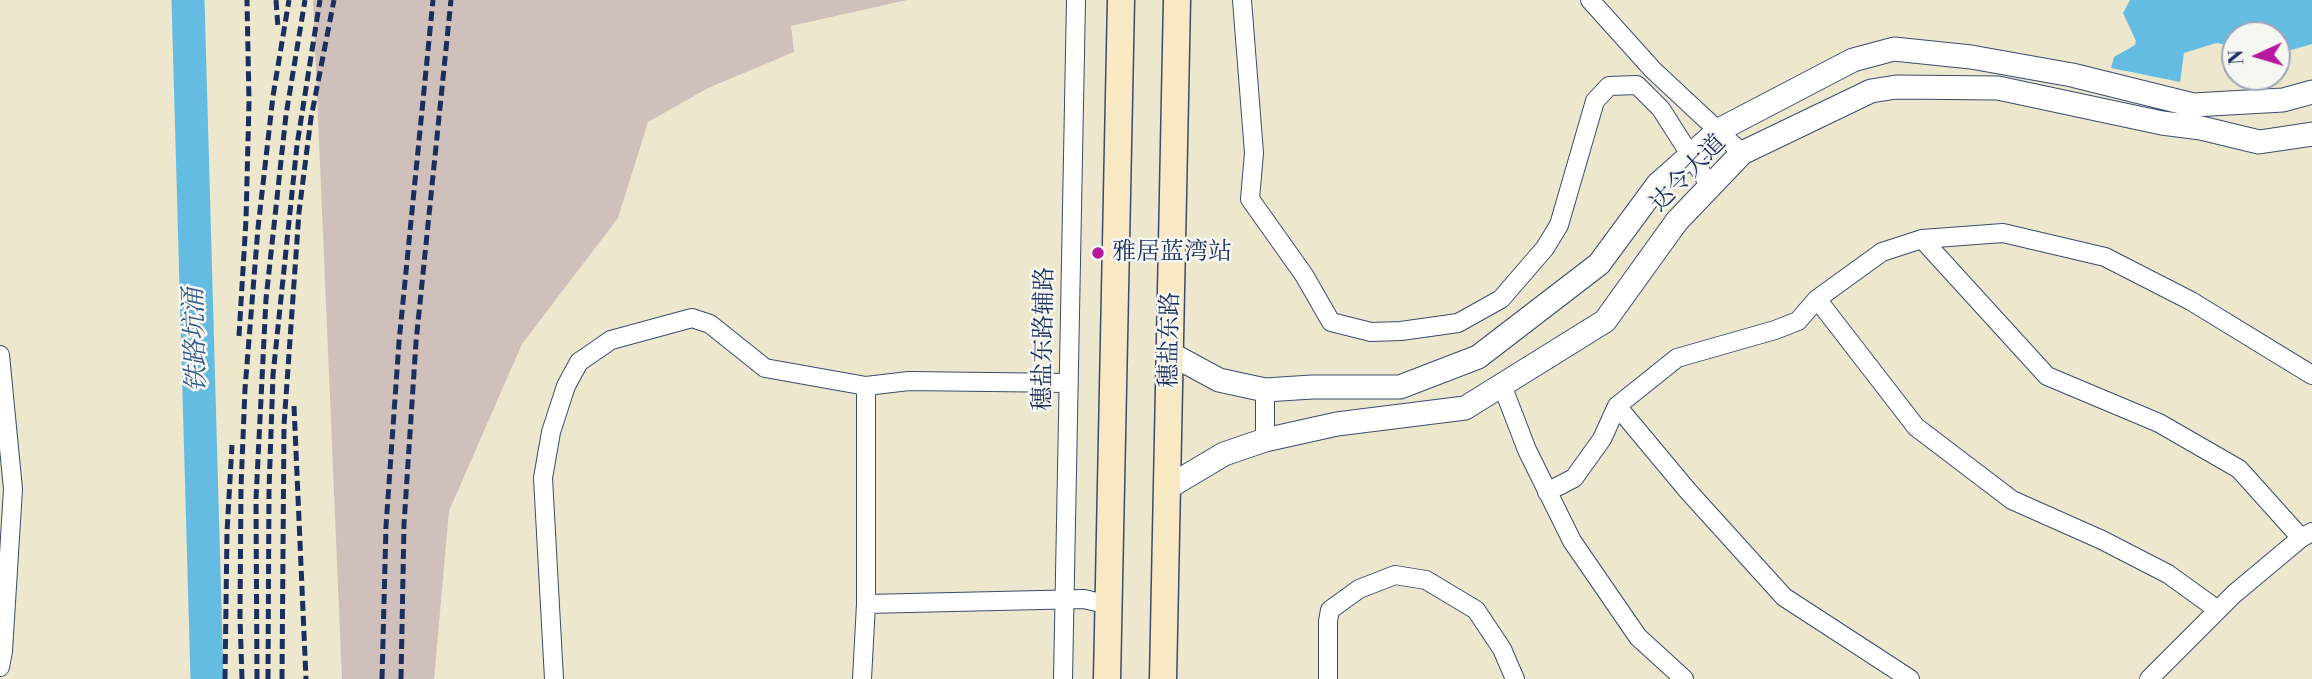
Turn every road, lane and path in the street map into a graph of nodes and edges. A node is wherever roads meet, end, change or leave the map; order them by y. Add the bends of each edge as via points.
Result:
1 (1076, 0) edge
2 (1121, 0) edge
3 (1177, 0) edge
4 (1242, 0) edge
5 (1590, 0) edge
6 (2312, 92) edge
7 (2168, 99) junction
8 (2162, 123) junction
9 (1719, 130) junction
10 (2312, 134) edge
11 (1742, 153) junction
12 (1691, 155) junction
13 (1710, 186) junction
14 (1922, 239) junction
15 (1817, 299) junction
16 (1171, 354) junction
17 (0, 355) edge
18 (2312, 375) edge
19 (1069, 383) junction
20 (1502, 385) junction
21 (866, 386) junction
22 (1265, 390) junction
23 (1617, 406) junction
24 (1265, 440) junction
25 (1167, 488) junction
26 (1548, 492) junction
27 (2307, 535) edge
28 (1064, 599) junction
29 (866, 604) junction
30 (1109, 604) junction
31 (2218, 610) junction
32 (0, 667) edge
33 (554, 679) edge
34 (862, 679) edge
35 (1063, 679) edge
36 (1107, 679) edge
37 (1163, 679) edge
38 (1328, 679) edge
39 (1515, 679) edge
40 (1685, 679) edge
41 (1910, 679) edge
42 (2148, 679) edge

1 - 19 street, 穗盐东路辅路
2 - 30 main road
3 - 16 main road, 穗盐东路
4 - 12 street via 1254,153 1250,199 1331,321 1371,332 1401,331 1458,323 1501,299 1559,225 1595,101 1609,86 1637,85 1661,109
5 - 9 street via 1653,70
6 - 7 street, 达令大道 via 2283,100 2193,105
7 - 8 street
7 - 9 street, 达令大道 via 2047,70 1894,49 1853,60
8 - 10 street, 达令大道 via 2259,142
8 - 11 street, 达令大道 via 1998,88 1896,87 1871,91
9 - 11 street
9 - 12 street, 达令大道
11 - 13 street, 达令大道
12 - 13 street
12 - 22 street, 达令大道 via 1658,184 1599,264 1478,357 1399,387
13 - 20 street, 达令大道 via 1677,221 1605,321
14 - 15 street via 1882,252
14 - 18 street via 2003,233 2105,257 2191,301
14 - 27 street via 2048,376 2159,423 2239,469
15 - 23 street via 1798,321 1678,358
15 - 31 street via 1916,427 2012,499 2168,574
16 - 22 street, 达令大道 via 1219,380
16 - 25 main road, 穗盐东路
17 - 32 street via 13,489
19 - 21 street via 909,381
19 - 28 street, 穗盐东路辅路
20 - 24 street, 达令大道 via 1465,408 1337,424
20 - 26 street
21 - 29 street
21 - 33 street via 765,368 710,324 692,318 611,340 579,362 551,432 544,478
22 - 24 street
23 - 26 street via 1602,439 1574,478
23 - 41 street via 1784,597
24 - 25 street, 达令大道 via 1224,454
25 - 37 main road, 穗盐东路
26 - 40 street via 1572,541 1638,637
27 - 31 street
28 - 29 street
28 - 30 street
28 - 35 street, 穗盐东路辅路
29 - 34 street
30 - 36 main road
31 - 42 street
38 - 39 street via 1330,610 1359,589 1395,575 1426,580 1476,610

